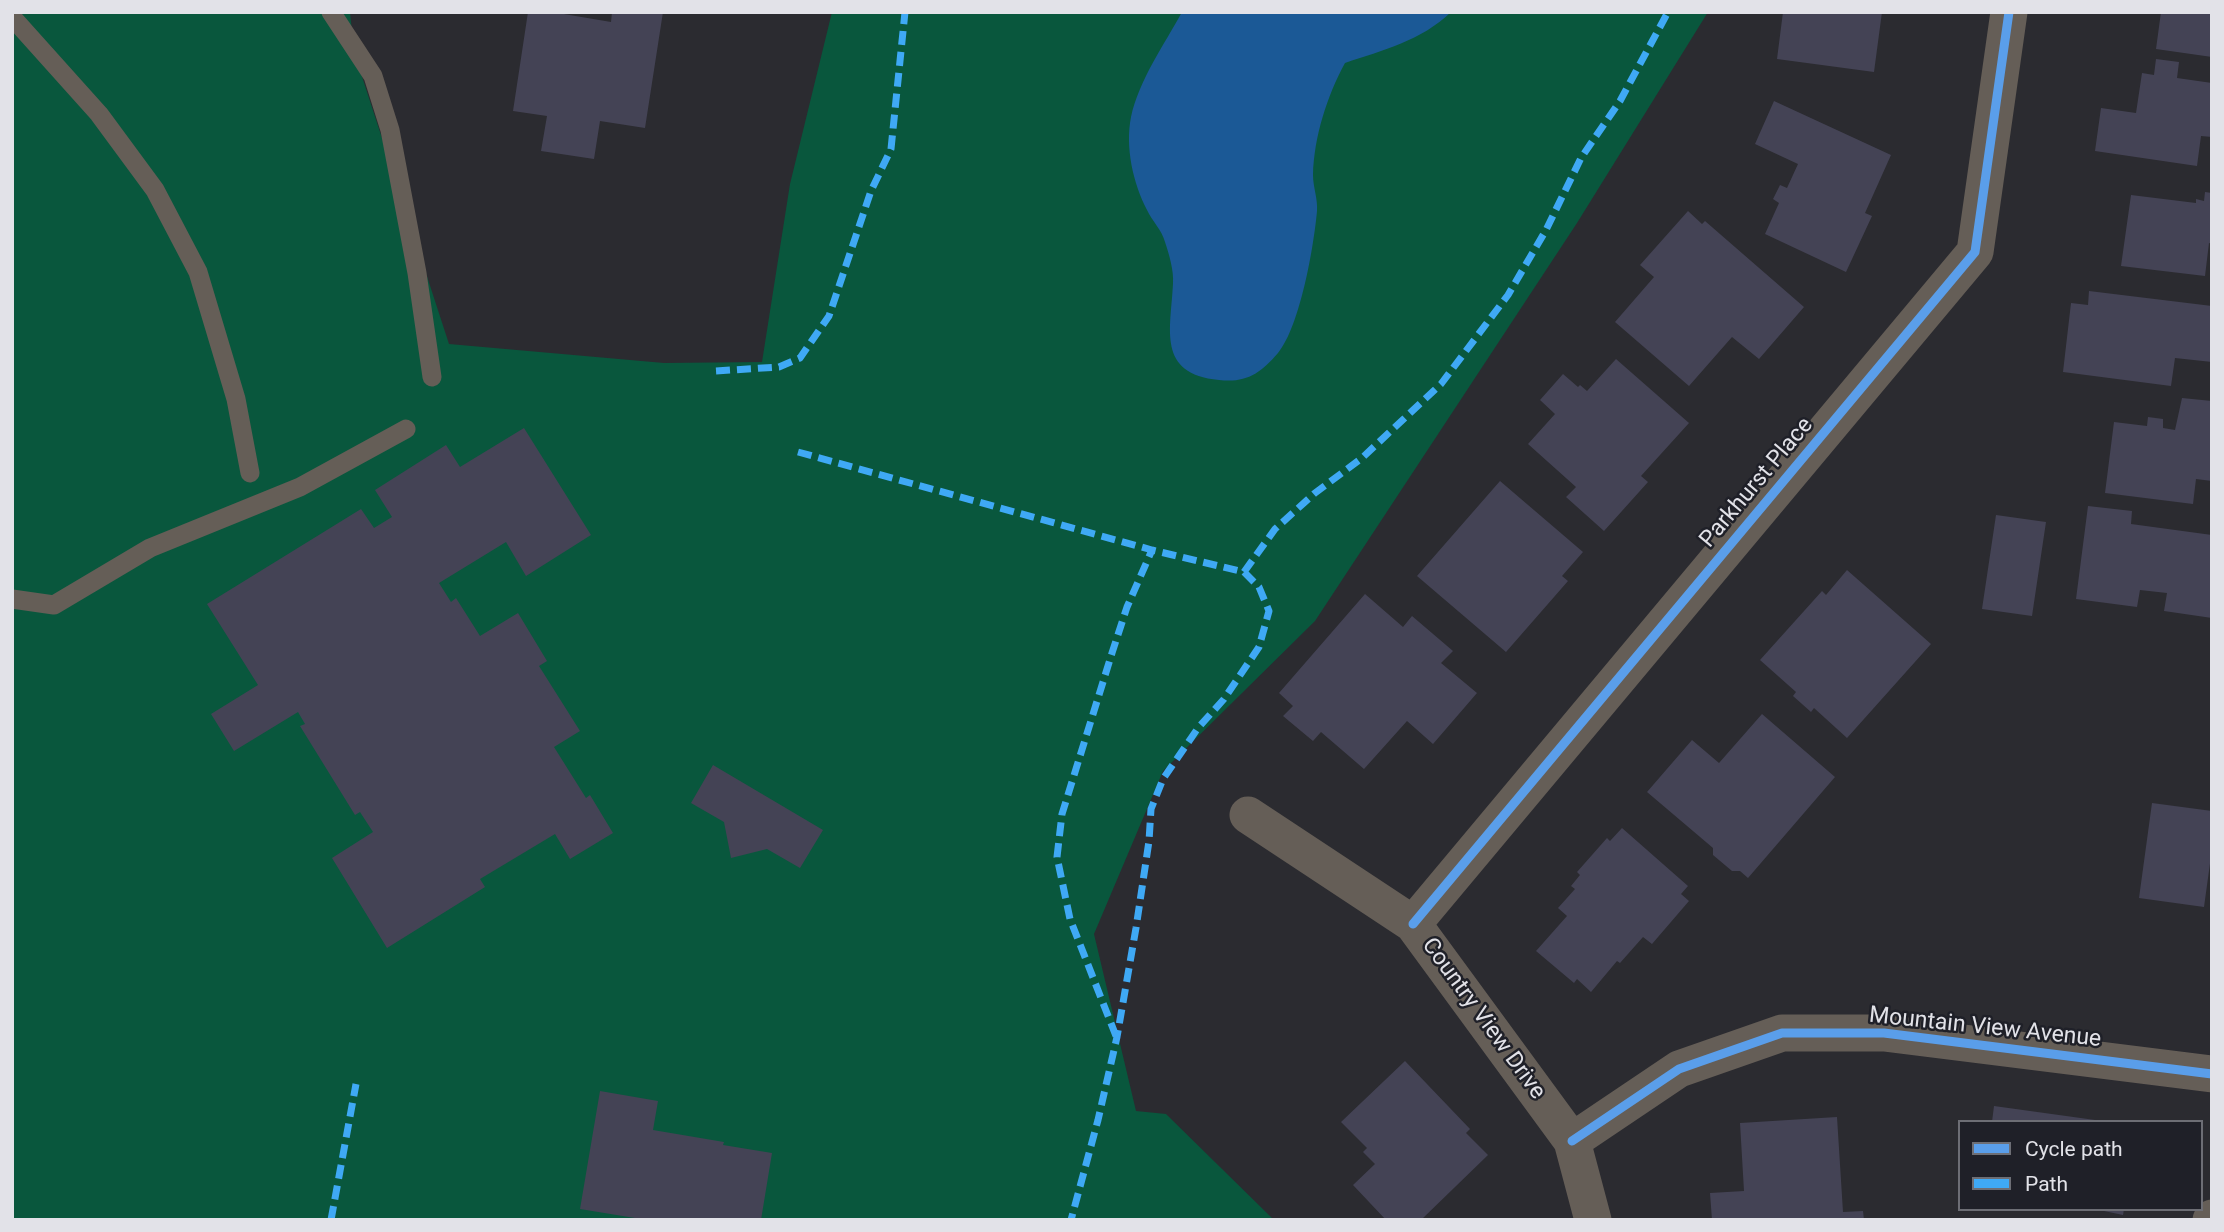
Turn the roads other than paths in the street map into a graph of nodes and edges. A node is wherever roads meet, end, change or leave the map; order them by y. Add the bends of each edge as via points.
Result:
1 (331, 12) edge
2 (2009, 12) edge
3 (12, 17) edge
4 (432, 377) dead end
5 (406, 429) dead end
6 (250, 473) dead end
7 (12, 598) edge
8 (1248, 815) dead end
9 (1413, 924) junction
10 (2212, 1074) edge
11 (1572, 1141) junction
12 (1593, 1220) edge

1 - 4 lane via 373,76 390,130
2 - 9 street, Parkhurst Place via 1975,252
3 - 6 lane via 99,114 162,201 198,272 236,399
5 - 7 lane via 300,487 150,548 54,605
8 - 9 street, Country View Drive
9 - 11 street, Country View Drive
10 - 11 street, Mountain View Avenue via 1884,1032 1782,1033 1679,1069
11 - 12 street, Country View Drive

